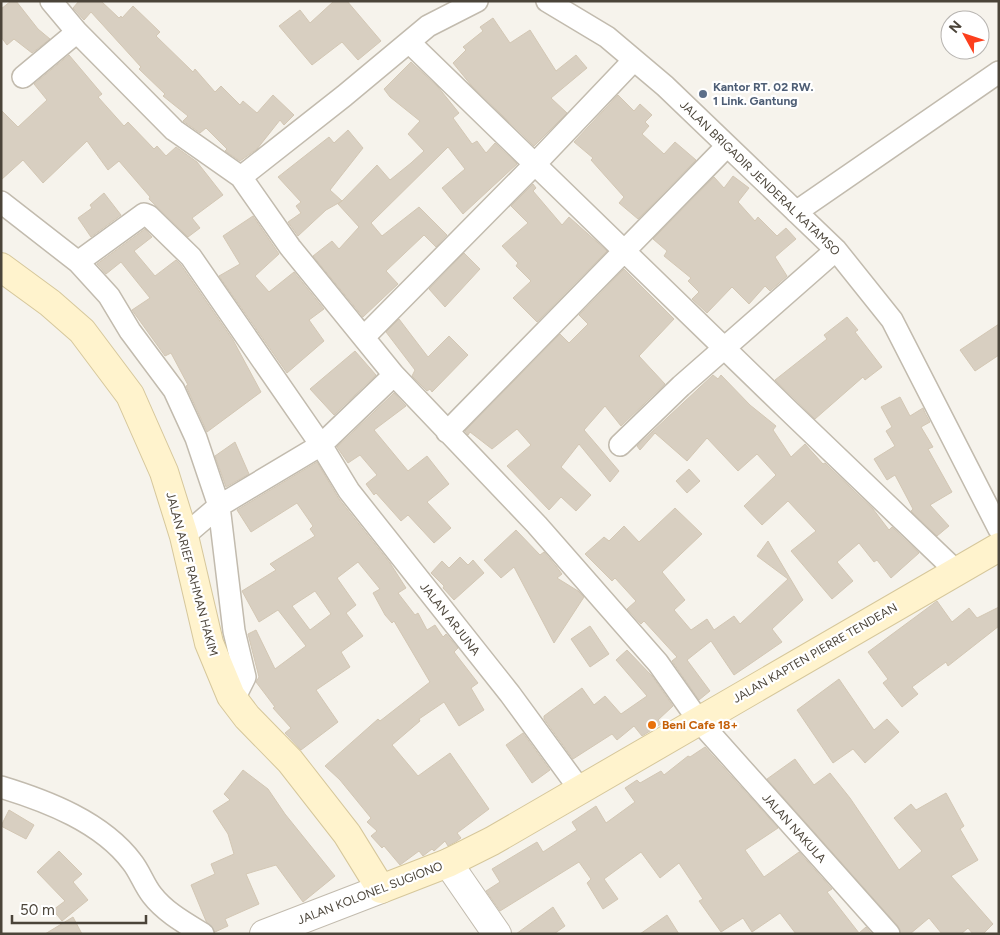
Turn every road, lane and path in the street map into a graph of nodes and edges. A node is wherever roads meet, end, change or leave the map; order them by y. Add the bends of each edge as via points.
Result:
1 (51, 1) edge
2 (477, 1) edge
3 (547, 1) edge
4 (77, 32) junction
5 (409, 42) junction
6 (634, 60) junction
7 (999, 72) edge
8 (23, 77) dead end
9 (727, 146) junction
10 (536, 164) junction
11 (242, 177) junction
12 (1, 202) edge
13 (796, 212) junction
14 (836, 250) junction
15 (625, 251) junction
16 (78, 262) junction
17 (1, 267) edge
18 (364, 337) junction
19 (724, 347) junction
20 (394, 375) junction
21 (447, 432) junction
22 (321, 445) junction
23 (620, 445) dead end
24 (219, 506) junction
25 (999, 529) edge
26 (184, 536) junction
27 (999, 546) edge
28 (956, 571) junction
29 (231, 696) junction
30 (699, 722) junction
31 (1, 787) edge
32 (581, 791) junction
33 (448, 863) junction
34 (381, 889) junction
35 (203, 934) edge
36 (264, 934) edge
37 (497, 934) edge
38 (889, 934) edge

1 - 4 street
2 - 5 street via 428,26
3 - 6 street, JALAN BRIGADIR JENDERAL KATAMSO via 607,37
4 - 8 street
4 - 11 street via 174,130
5 - 10 street
5 - 11 street
6 - 9 street, JALAN BRIGADIR JENDERAL KATAMSO
6 - 10 street
7 - 13 street
9 - 13 street, JALAN BRIGADIR JENDERAL KATAMSO
9 - 15 street
10 - 15 street
10 - 18 street
11 - 18 street, JALAN NAKULA via 290,247
12 - 16 street
13 - 14 street, JALAN BRIGADIR JENDERAL KATAMSO
14 - 19 street
14 - 25 street, JALAN BRIGADIR JENDERAL KATAMSO via 892,320
15 - 19 street
15 - 21 street
16 - 22 street, JALAN ARJUNA via 139,217 149,216 191,257
16 - 24 street via 110,296 130,331 174,390 196,438
17 - 26 main road, JALAN ARIEF RAHMAN HAKIM via 82,331 130,395 164,472
18 - 20 street, JALAN NAKULA
19 - 23 street
19 - 28 street
20 - 21 street, JALAN NAKULA
20 - 22 street
21 - 30 street, JALAN NAKULA via 537,525 658,663
22 - 24 street
22 - 32 street, JALAN ARJUNA via 349,491 510,694
24 - 26 street
24 - 29 street via 234,631 245,677 238,691
26 - 29 main road, JALAN ARIEF RAHMAN HAKIM via 209,643
27 - 28 main road, JALAN KAPTEN PIERRE TENDEAN
28 - 30 main road, JALAN KAPTEN PIERRE TENDEAN
29 - 34 main road, JALAN ARIEF RAHMAN HAKIM via 290,761 341,826
30 - 32 main road, JALAN KAPTEN PIERRE TENDEAN
30 - 38 street, JALAN NAKULA
31 - 35 street via 33,797 68,814 110,840 132,862 152,895 174,916
32 - 33 main road, JALAN KAPTEN PIERRE TENDEAN
33 - 34 main road, JALAN KOLONEL SUGIONO
33 - 37 street
34 - 36 street, JALAN KOLONEL SUGIONO

